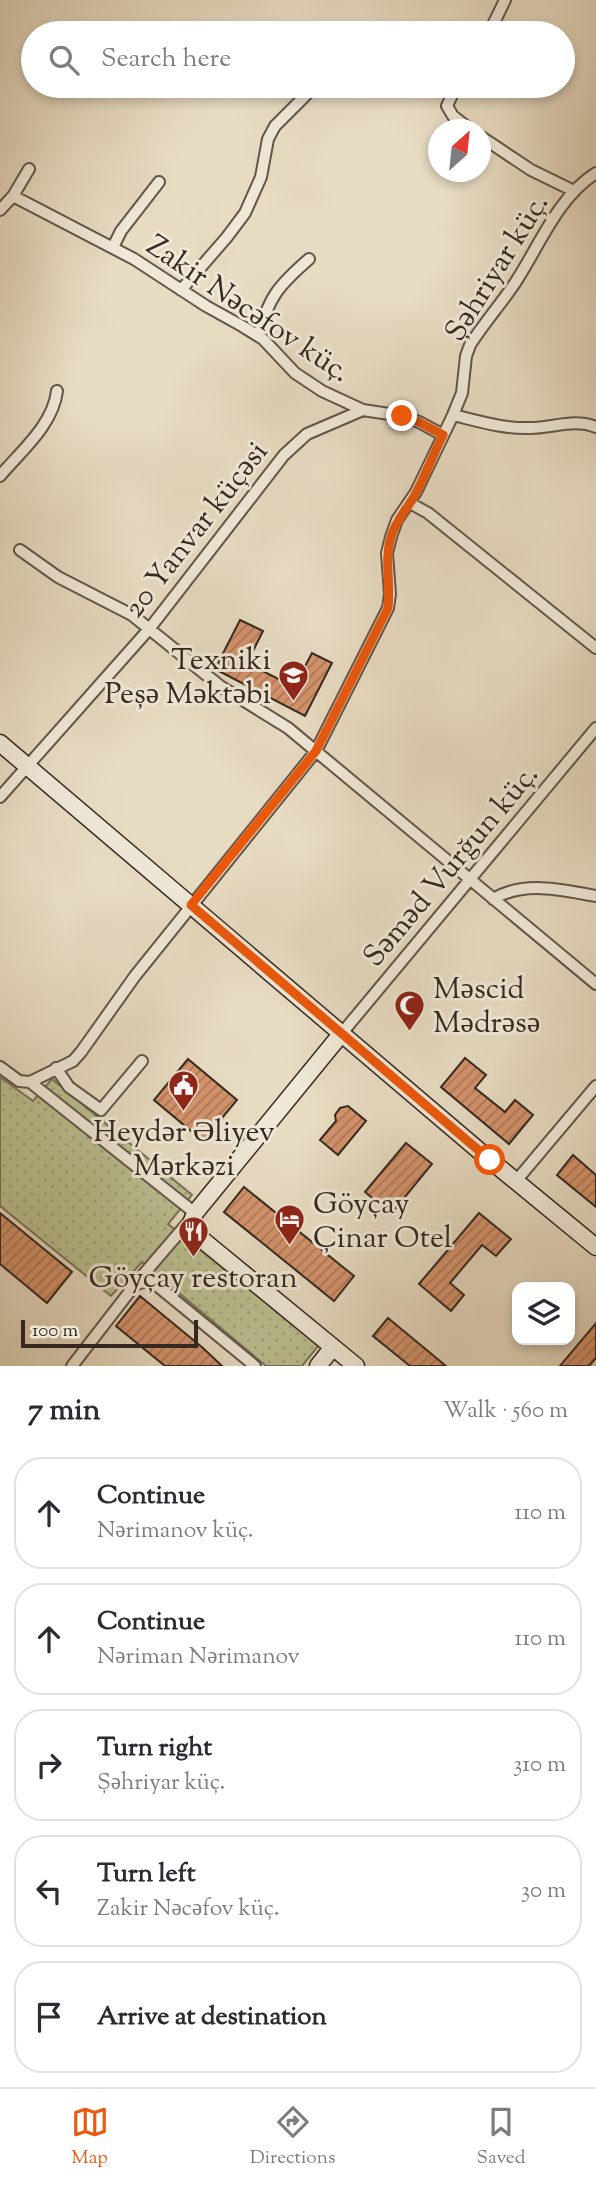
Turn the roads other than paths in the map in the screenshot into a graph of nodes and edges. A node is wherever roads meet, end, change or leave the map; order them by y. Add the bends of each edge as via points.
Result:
1 (505, 0) edge
2 (495, 21) edge
3 (303, 98) edge
4 (451, 98) edge
5 (457, 119) edge
6 (491, 143) edge
7 (29, 169) dead end
8 (596, 173) edge
9 (159, 182) dead end
10 (574, 191) junction
11 (13, 196) junction
12 (0, 210) edge
13 (113, 247) junction
14 (309, 259) dead end
15 (181, 290) junction
16 (258, 336) junction
17 (57, 391) dead end
18 (363, 410) junction
19 (453, 415) junction
20 (596, 426) edge
21 (443, 435) junction
22 (0, 476) edge
23 (410, 503) junction
24 (20, 550) dead end
25 (150, 628) junction
26 (596, 648) edge
27 (596, 729) edge
28 (0, 743) edge
29 (316, 751) junction
30 (27, 766) junction
31 (0, 797) edge
32 (469, 880) junction
33 (596, 896) edge
34 (493, 900) junction
35 (191, 905) junction
36 (596, 984) edge
37 (342, 1033) junction
38 (142, 1060) dead end
39 (0, 1067) edge
40 (56, 1068) junction
41 (24, 1081) junction
42 (596, 1086) edge
43 (516, 1181) junction
44 (194, 1222) junction
45 (596, 1247) edge
46 (134, 1286) junction
47 (333, 1347) junction
48 (72, 1366) edge
49 (254, 1366) edge
50 (318, 1366) edge
51 (356, 1366) edge

1 - 2 street
3 - 15 street via 268,139 261,177 245,213
4 - 5 street via 447,106
6 - 10 street
7 - 11 street
8 - 10 street, Şəhriyar küç.
9 - 13 street
10 - 19 street, Şəhriyar küç. via 470,345 462,393
11 - 12 street
11 - 13 street, Zakir Nəcəfov küç.
13 - 15 street, Zakir Nəcəfov küç.
14 - 16 street via 277,288
15 - 16 street, Zakir Nəcəfov küç.
16 - 18 street, Zakir Nəcəfov küç. via 295,373
17 - 22 street via 55,407 43,426
18 - 21 street, Zakir Nəcəfov küç. via 402,416
18 - 25 street, 20 Yanvar küçəsi via 307,434 284,455
19 - 20 street via 528,428 575,422
19 - 21 street, Şəhriyar küç.
21 - 23 street, Şəhriyar küç.
23 - 26 street
23 - 29 street, Şəhriyar küç. via 397,520 387,553 388,608
24 - 25 street via 43,568
25 - 29 street via 220,686
25 - 30 street, 20 Yanvar küçəsi
27 - 32 street, Səməd Vurğun küç.
28 - 30 main road
29 - 32 street
29 - 35 street, Şəhriyar küç.
30 - 31 street, 20 Yanvar küçəsi
30 - 35 main road
32 - 34 street
32 - 37 street, Səməd Vurğun küç.
33 - 34 street via 542,887 507,891
34 - 36 street
35 - 37 main road
35 - 40 street, Şəhriyar küç. via 81,1052
37 - 43 main road
37 - 44 main road
38 - 40 street via 101,1110 69,1087
39 - 41 street
40 - 41 street, Şəhriyar küç.
41 - 44 street
42 - 43 street
43 - 45 main road
44 - 46 street
44 - 47 main road
46 - 48 street
46 - 49 street via 155,1284
47 - 50 main road
47 - 51 main road

